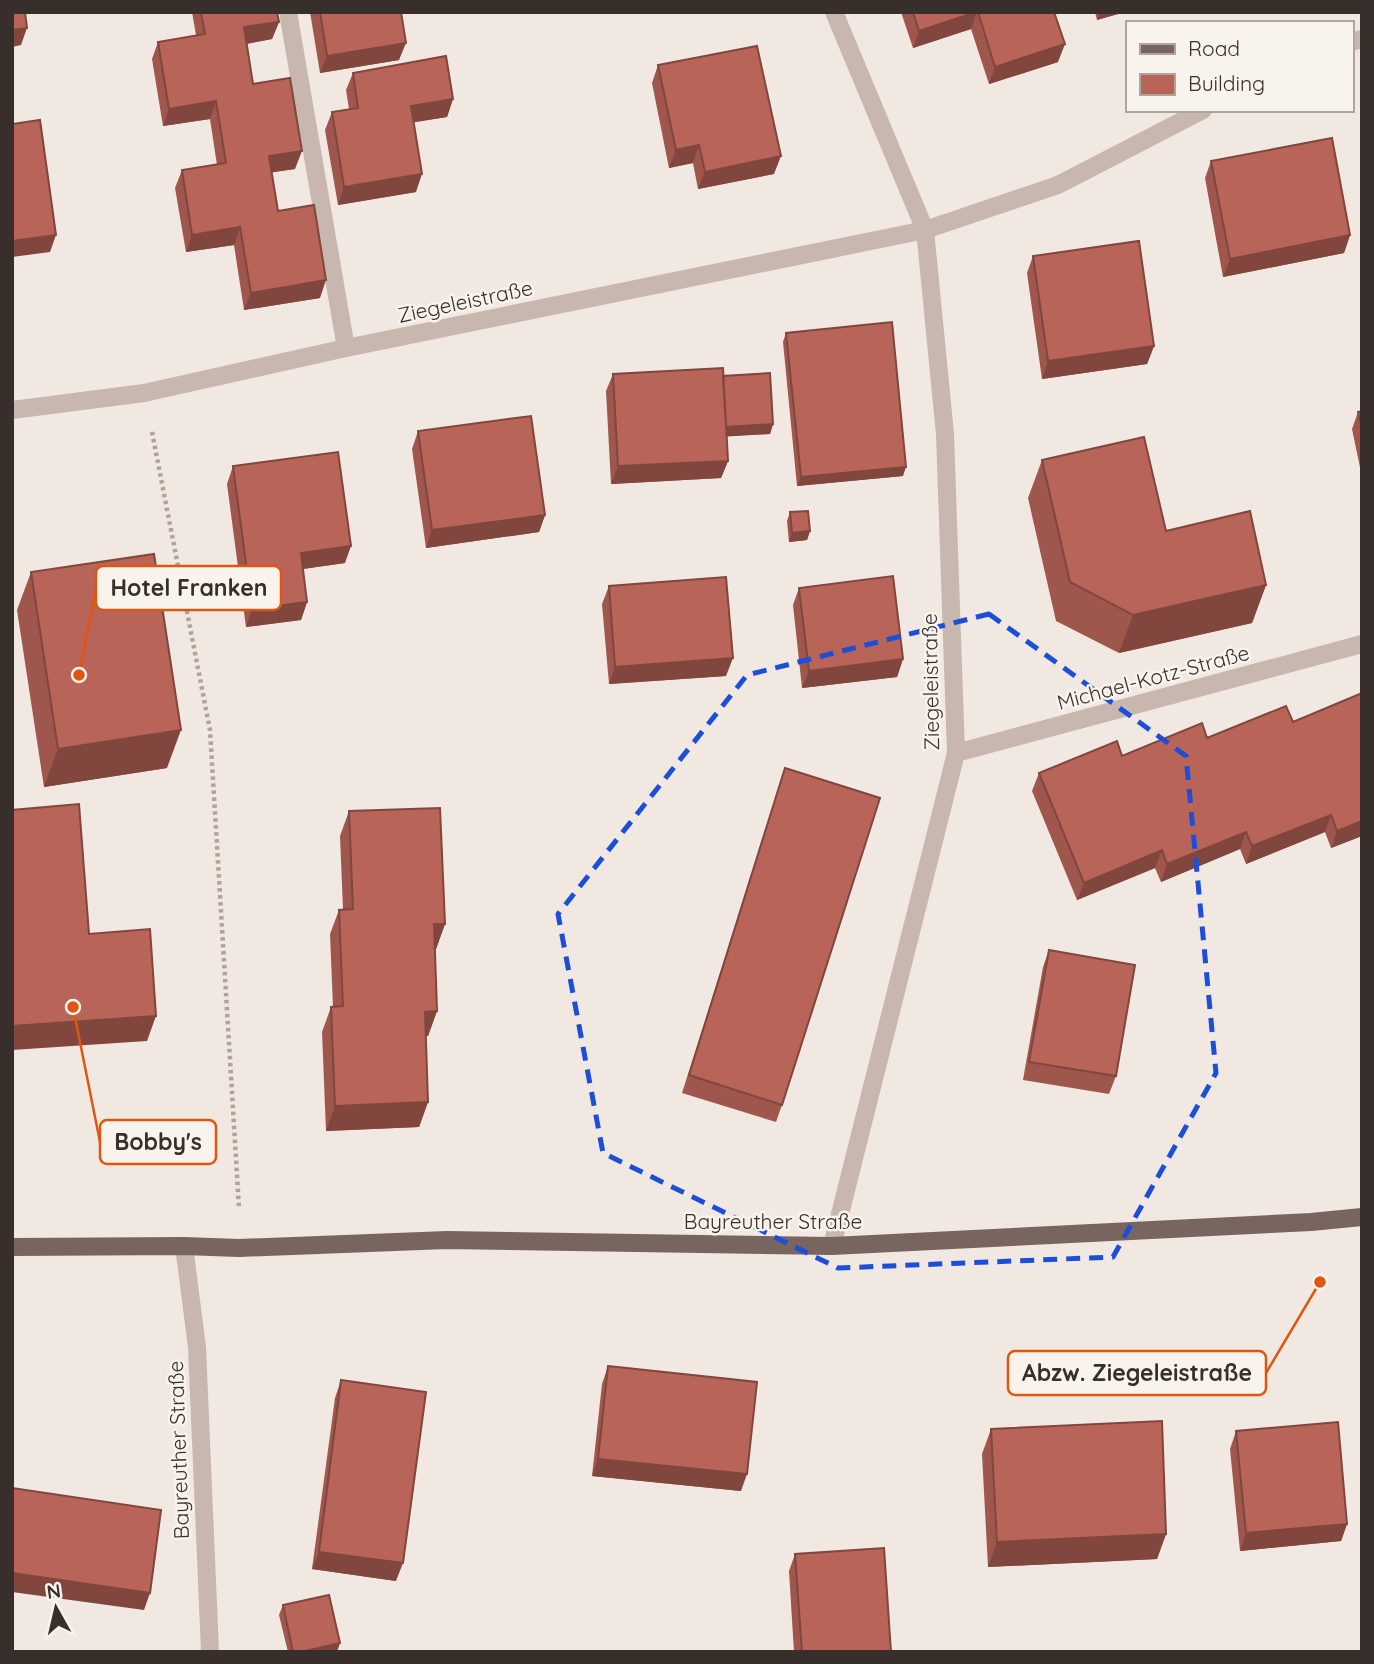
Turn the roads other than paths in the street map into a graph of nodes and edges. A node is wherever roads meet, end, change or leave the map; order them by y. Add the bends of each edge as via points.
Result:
1 (288, 12) edge
2 (834, 12) edge
3 (1199, 112) edge
4 (925, 230) junction
5 (346, 348) junction
6 (12, 410) edge
7 (1362, 644) edge
8 (956, 753) junction
9 (1362, 1217) edge
10 (184, 1246) junction
11 (832, 1246) junction
12 (12, 1247) edge
13 (210, 1652) edge

1 - 5 street
2 - 4 street, Ziegeleistraße
3 - 4 street via 1058,185
4 - 5 street, Ziegeleistraße
4 - 8 street, Ziegeleistraße via 945,434
5 - 6 street, Ziegeleistraße via 144,393
7 - 8 street, Michael-Kotz-Straße
8 - 11 street, Ziegeleistraße
9 - 11 main road, Bayreuther Straße
10 - 11 main road, Bayreuther Straße via 447,1240
10 - 12 main road, Bayreuther Straße
10 - 13 street, Bayreuther Straße via 197,1348

